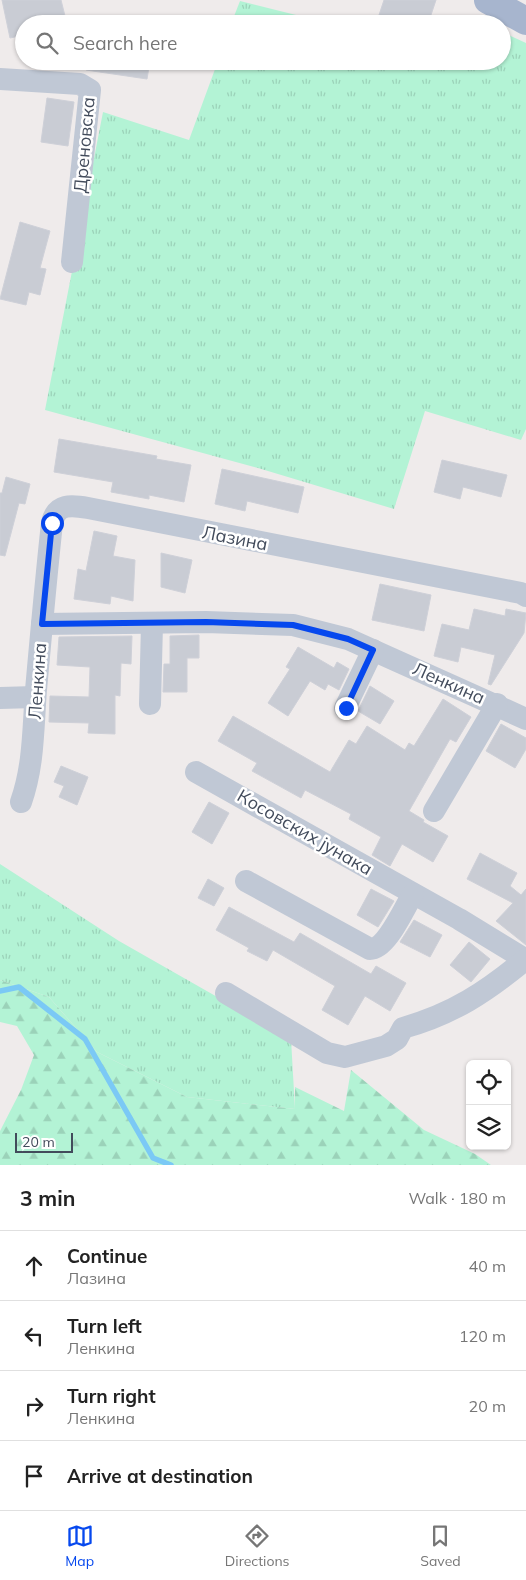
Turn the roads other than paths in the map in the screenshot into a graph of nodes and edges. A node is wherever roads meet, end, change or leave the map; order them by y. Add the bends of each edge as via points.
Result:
1 (488, 0) edge
2 (526, 21) edge
3 (0, 79) edge
4 (72, 262) dead end
5 (526, 596) edge
6 (42, 624) junction
7 (152, 624) junction
8 (373, 650) junction
9 (36, 697) junction
10 (0, 698) edge
11 (150, 704) dead end
12 (497, 704) junction
13 (346, 708) dead end
14 (526, 719) edge
15 (196, 772) dead end
16 (21, 802) dead end
17 (434, 811) dead end
18 (246, 881) dead end
19 (413, 894) junction
20 (526, 960) edge
21 (226, 993) dead end

1 - 2 main road
3 - 4 street, Дреновска via 80,84 90,90
5 - 6 street, Лазина via 71,505 58,510 54,516
6 - 7 street, Ленкина
6 - 9 street, Ленкина
7 - 8 street, Ленкина via 293,625 348,639
7 - 11 street
8 - 12 street, Ленкина
8 - 13 street
9 - 10 street
9 - 16 street, Ленкина via 31,767
12 - 14 street, Ленкина
12 - 17 street, Ленкина
15 - 19 street, Косовских јунака
18 - 19 street via 370,949 384,943
19 - 20 street, Косовских јунака
20 - 21 street, Косовских јунака via 474,999 447,1013 403,1028 397,1039 386,1046 346,1057 327,1053

